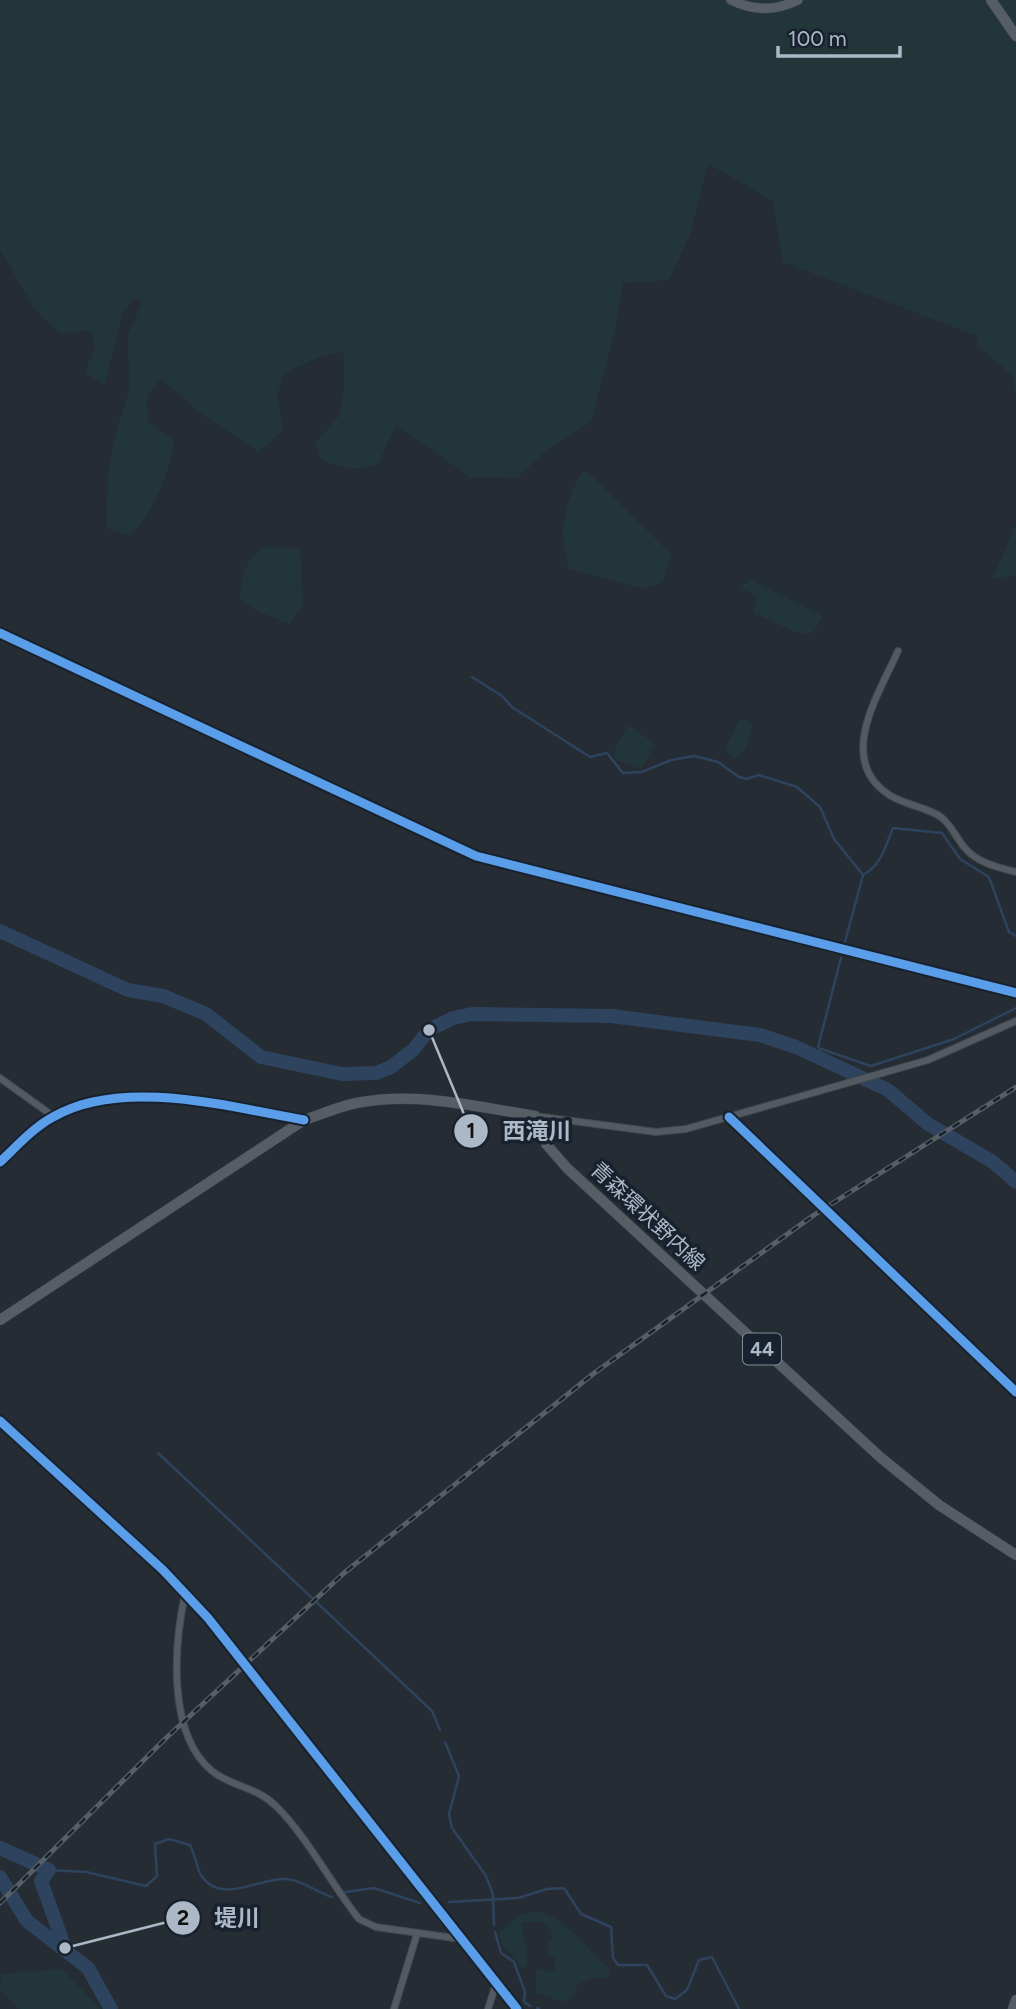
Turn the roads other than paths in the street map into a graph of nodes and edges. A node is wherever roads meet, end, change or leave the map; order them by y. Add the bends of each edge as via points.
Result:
1 (731, 0) edge
2 (798, 0) edge
3 (991, 0) edge
4 (1016, 36) edge
5 (0, 633) edge
6 (898, 651) dead end
7 (1016, 872) edge
8 (1016, 993) edge
9 (1016, 1021) edge
10 (0, 1078) edge
11 (53, 1116) junction
12 (536, 1116) junction
13 (729, 1117) junction
14 (304, 1120) junction
15 (0, 1162) edge
16 (0, 1320) edge
17 (1016, 1392) edge
18 (0, 1422) edge
19 (1016, 1555) edge
20 (185, 1594) junction
21 (417, 1934) junction
22 (461, 1939) junction
23 (496, 1984) junction
24 (1016, 2000) edge
25 (394, 2009) edge
26 (488, 2009) edge
27 (517, 2009) edge
28 (1013, 2009) edge

1 - 2 street via 765,9
3 - 4 main road
5 - 8 street via 477,856
6 - 7 street via 864,726 863,754 869,770 891,796 942,818 971,855
9 - 13 street via 928,1060
10 - 11 street
11 - 14 street via 96,1100 131,1097 197,1102
11 - 15 street
12 - 13 street via 656,1132
12 - 14 main road via 464,1104 382,1100 360,1102
12 - 19 main road, 青森環状野内線 / 44 via 546,1144 561,1161 838,1419 939,1506
13 - 17 street
14 - 16 main road
18 - 20 street
20 - 21 street via 178,1625 177,1677 182,1714 197,1755 214,1773 257,1790 277,1806 359,1919
20 - 22 street via 285,1712
21 - 22 street
21 - 25 street
22 - 23 street
23 - 26 street
23 - 27 street
24 - 28 main road

